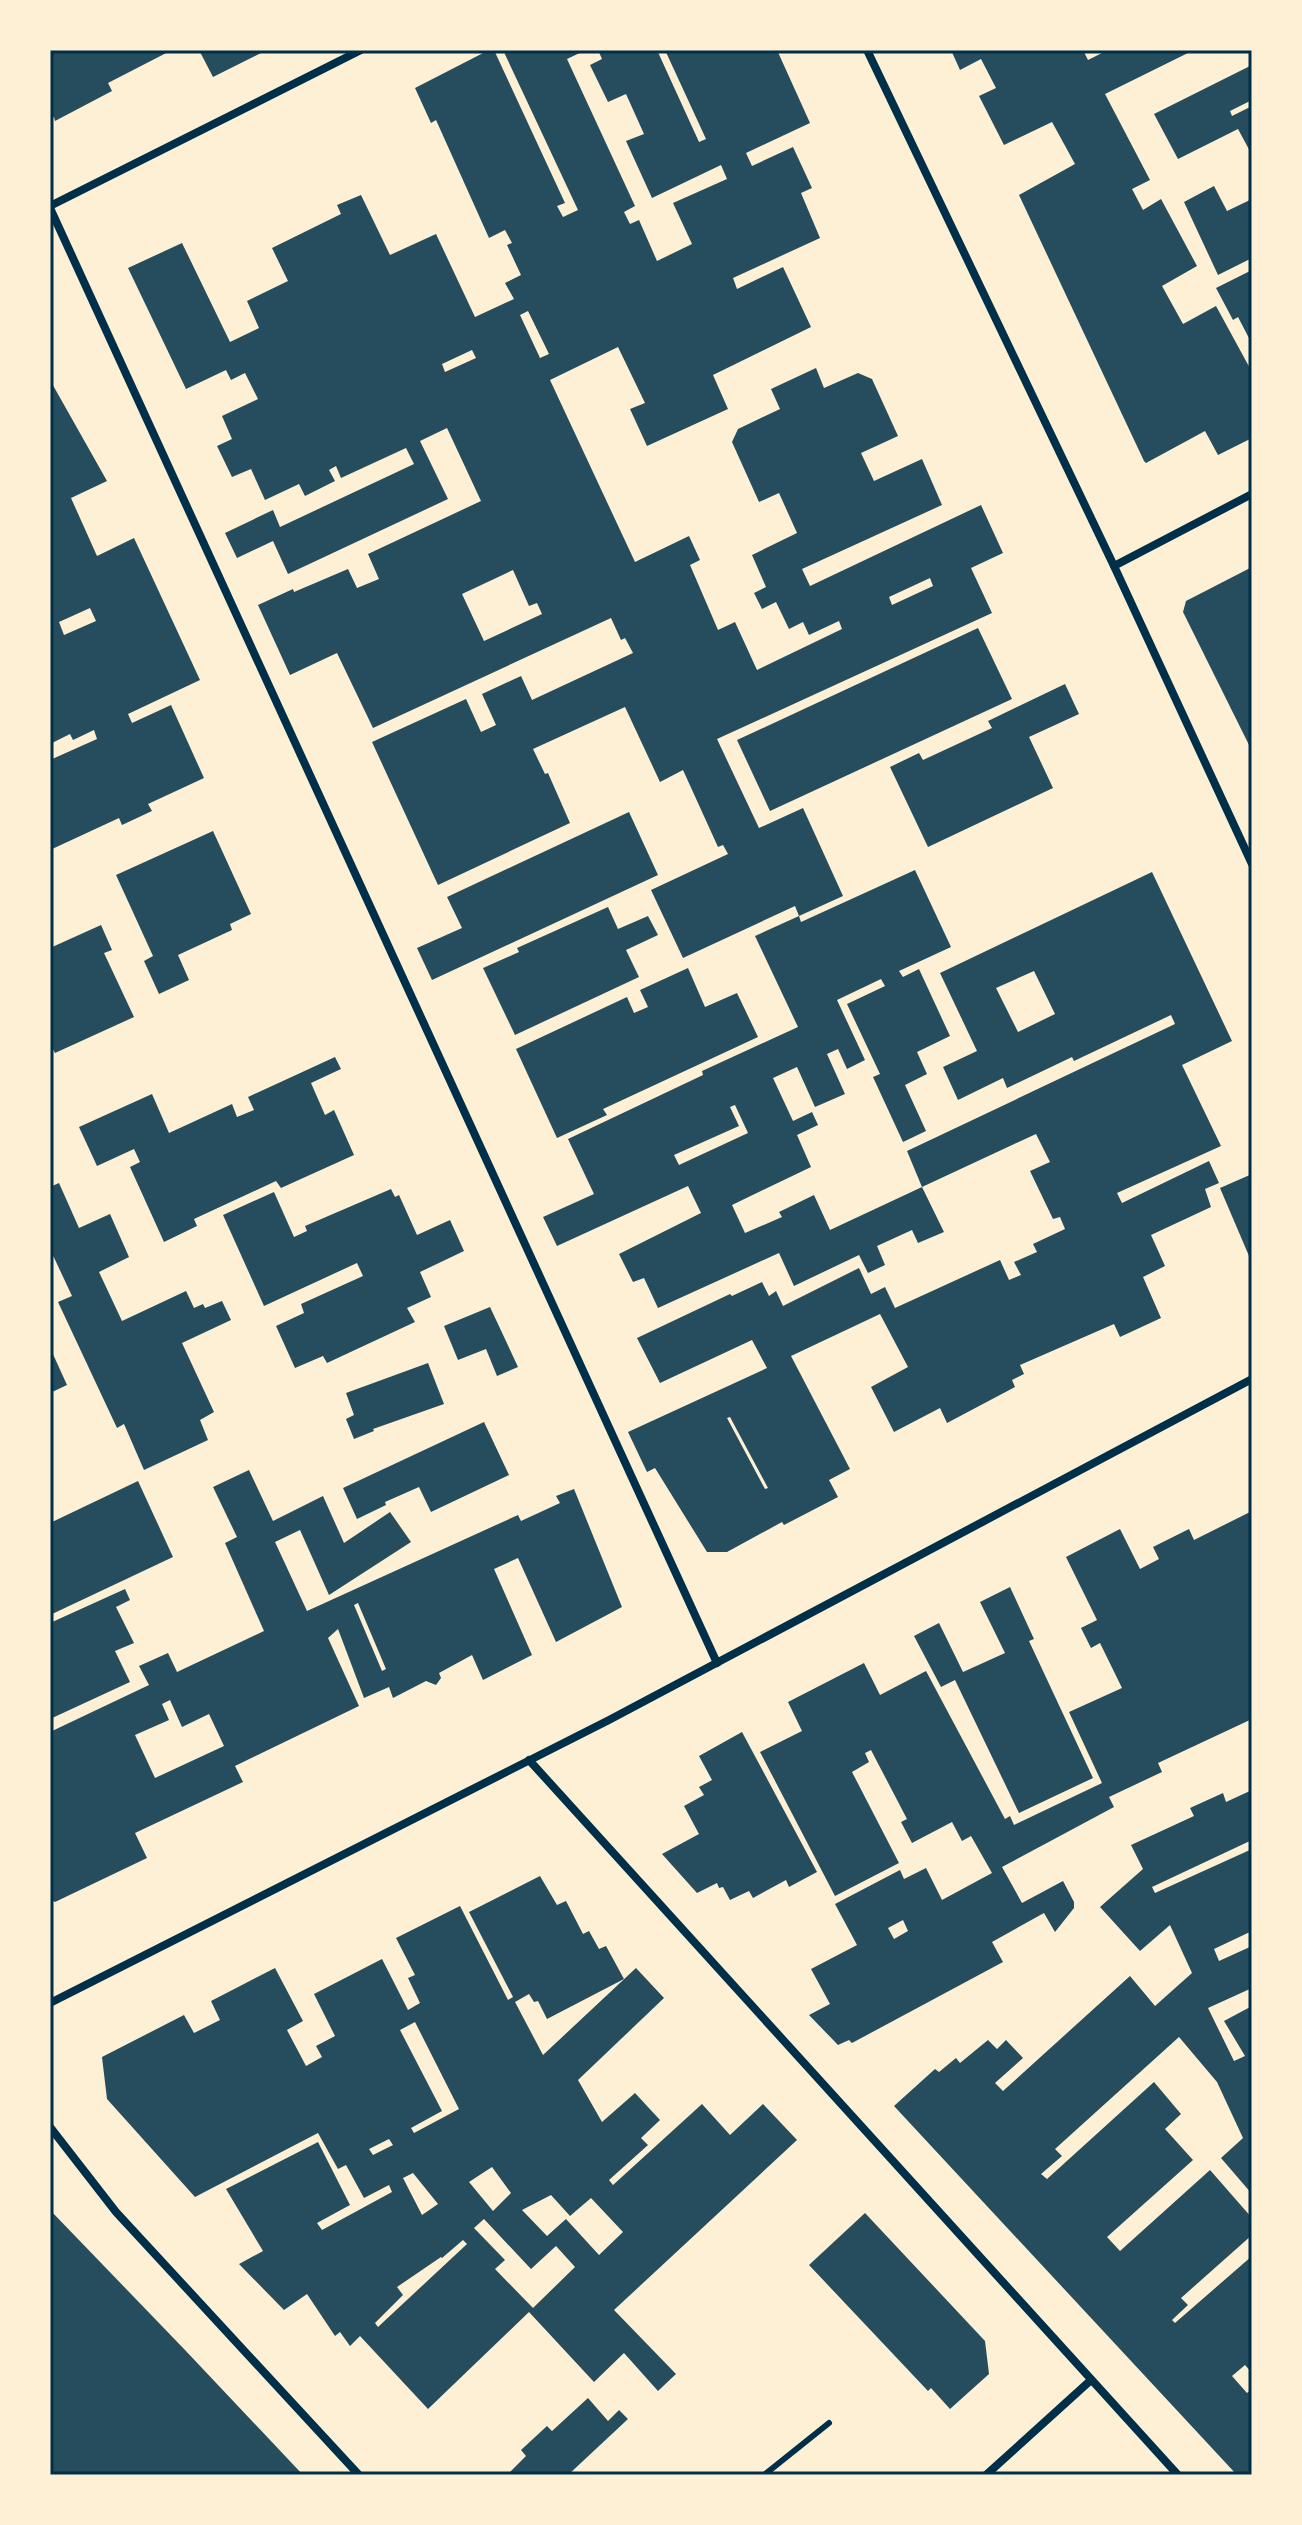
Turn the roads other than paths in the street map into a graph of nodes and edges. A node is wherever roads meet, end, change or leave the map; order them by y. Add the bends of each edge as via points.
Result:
1 (361, 50) edge
2 (867, 50) edge
3 (50, 207) edge
4 (1252, 494) edge
5 (1114, 566) junction
6 (1252, 864) edge
7 (1252, 1379) edge
8 (717, 1663) junction
9 (529, 1760) junction
10 (50, 2003) edge
11 (50, 2127) edge
12 (1091, 2380) junction
13 (829, 2423) dead end
14 (359, 2475) edge
15 (764, 2475) edge
16 (986, 2475) edge
17 (1178, 2475) edge

1 - 3 street
2 - 5 street
3 - 8 street
4 - 5 street
5 - 6 street
7 - 8 street
8 - 9 street
9 - 10 street
9 - 12 street
11 - 14 street via 116,2212
12 - 16 street
12 - 17 street
13 - 15 lane

